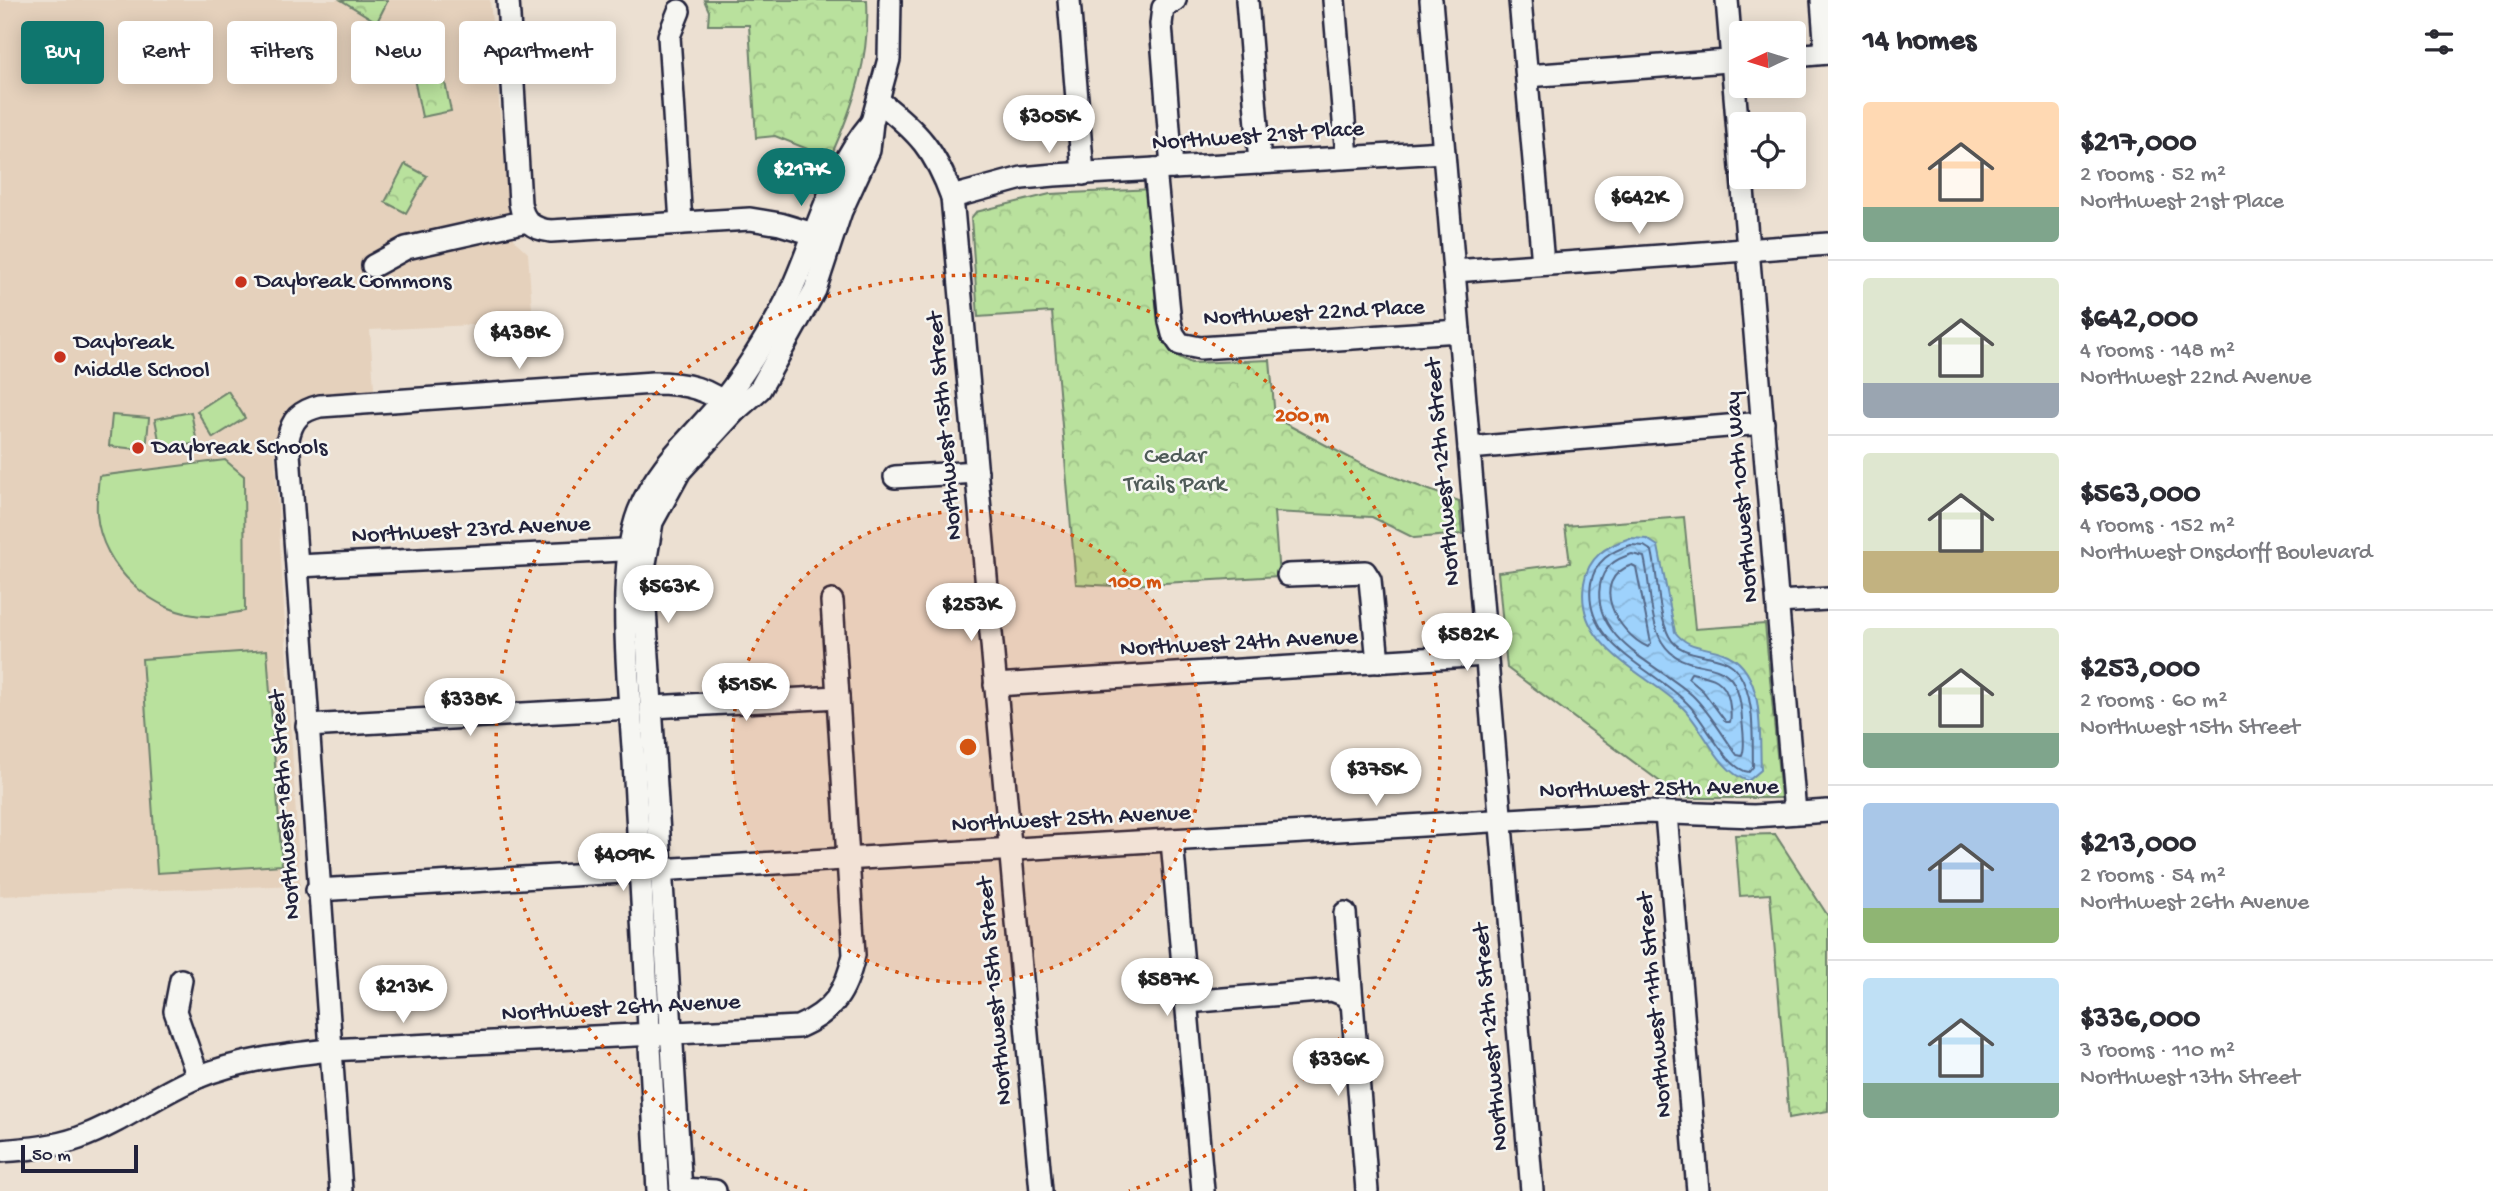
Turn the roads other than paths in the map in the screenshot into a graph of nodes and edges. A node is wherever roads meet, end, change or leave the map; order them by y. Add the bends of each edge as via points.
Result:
1 (508, 0) edge
2 (890, 0) edge
3 (1069, 0) edge
4 (1146, 0) edge
5 (1247, 0) edge
6 (1335, 0) edge
7 (1430, 0) edge
8 (1520, 0) edge
9 (1727, 0) edge
10 (1822, 0) edge
11 (1171, 2) edge
12 (679, 11) dead end
13 (1730, 21) edge
14 (1827, 53) edge
15 (1806, 55) edge
16 (1729, 61) edge
17 (1527, 76) junction
18 (880, 102) junction
19 (1443, 152) junction
20 (1347, 157) junction
21 (1260, 163) junction
22 (1164, 169) junction
23 (1083, 174) junction
24 (1743, 189) edge
25 (952, 197) junction
26 (527, 222) junction
27 (681, 223) junction
28 (824, 237) junction
29 (1828, 244) edge
30 (1748, 249) junction
31 (1543, 264) junction
32 (373, 266) dead end
33 (1454, 271) junction
34 (1459, 331) junction
35 (729, 405) junction
36 (1763, 424) junction
37 (1469, 448) junction
38 (976, 472) junction
39 (895, 477) dead end
40 (638, 549) junction
41 (298, 566) junction
42 (1288, 575) dead end
43 (1828, 599) edge
44 (832, 601) dead end
45 (1778, 602) junction
46 (1486, 655) junction
47 (1378, 662) junction
48 (995, 685) junction
49 (838, 696) junction
50 (652, 707) junction
51 (630, 708) junction
52 (307, 726) junction
53 (1828, 811) edge
54 (1796, 813) junction
55 (1667, 814) junction
56 (1501, 822) junction
57 (1172, 841) junction
58 (1010, 850) junction
59 (848, 859) junction
60 (651, 870) junction
61 (317, 890) junction
62 (1345, 913) dead end
63 (181, 980) dead end
64 (1186, 1002) junction
65 (1350, 1002) junction
66 (660, 1034) junction
67 (329, 1050) junction
68 (198, 1077) junction
69 (0, 1151) edge
70 (681, 1190) edge
71 (341, 1191) edge
72 (658, 1191) edge
73 (715, 1191) edge
74 (1041, 1191) edge
75 (1203, 1191) edge
76 (1367, 1191) edge
77 (1532, 1191) edge
78 (1698, 1191) edge

1 - 26 street via 520,203
2 - 18 street via 889,60
3 - 23 street
4 - 11 street
5 - 21 street
6 - 20 street
7 - 19 street, Northwest 12th Street
8 - 17 street
9 - 13 street
10 - 14 street
11 - 22 street via 1161,24
12 - 27 street via 669,36
14 - 15 street
16 - 17 street
17 - 31 street
18 - 25 street, Northwest 15th Street via 925,141
18 - 28 street via 869,150
19 - 20 street, Northwest 21st Place
19 - 33 street, Northwest 12th Street
20 - 21 street, Northwest 21st Place
21 - 22 street, Northwest 21st Place
22 - 23 street, Northwest 21st Place
22 - 34 street, Northwest 22nd Place via 1170,322 1180,344 1200,348
23 - 25 street, Northwest 21st Place via 1022,178
24 - 30 street, Northwest 10th Way
25 - 38 street, Northwest 15th Street
26 - 27 street via 551,231
26 - 32 street via 406,248
27 - 28 street via 763,220
28 - 35 street via 815,290 775,367 760,389
29 - 30 street
30 - 31 street
30 - 36 street, Northwest 10th Way
31 - 33 street
33 - 34 street, Northwest 12th Street
34 - 37 street, Northwest 12th Street
35 - 40 street via 680,471
35 - 41 street, Northwest 18th Street via 686,383 653,383 306,409 291,424 288,439
36 - 37 street
36 - 45 street, Northwest 10th Way
37 - 46 street, Northwest 12th Street
38 - 39 street
38 - 48 street, Northwest 15th Street
40 - 41 street, Northwest 23rd Avenue
40 - 50 street
40 - 51 street via 626,585
41 - 52 street, Northwest 18th Street
42 - 47 street via 1365,572 1370,580
43 - 45 street
44 - 49 street
45 - 54 street, Northwest 10th Way
46 - 47 street, Northwest 24th Avenue
46 - 56 street, Northwest 12th Street
47 - 48 street, Northwest 24th Avenue
48 - 58 street, Northwest 15th Street
49 - 50 street
49 - 59 street
50 - 60 street
51 - 52 street
51 - 60 street
52 - 61 street, Northwest 18th Street
53 - 54 street, Northwest 25th Avenue
54 - 55 street, Northwest 25th Avenue
55 - 56 street, Northwest 25th Avenue
55 - 78 street, Northwest 11th Street
56 - 57 street, Northwest 25th Avenue
56 - 77 street, Northwest 12th Street
57 - 58 street, Northwest 25th Avenue
57 - 64 street
58 - 59 street, Northwest 25th Avenue
58 - 74 street, Northwest 15th Street
59 - 60 street, Northwest 25th Avenue
59 - 66 street, Northwest 26th Avenue via 854,955 849,978 820,1017 798,1027
60 - 61 street, Northwest 25th Avenue
60 - 66 street
61 - 67 street, Northwest 18th Street
62 - 65 street
63 - 68 street via 175,1011
64 - 65 street via 1332,990
64 - 75 street
65 - 76 street
66 - 67 street, Northwest 26th Avenue
66 - 70 street
66 - 72 street
67 - 68 street, Northwest 26th Avenue via 245,1062
67 - 71 street, Northwest 18th Street
68 - 69 street, Northwest 26th Avenue via 79,1138
70 - 73 street

